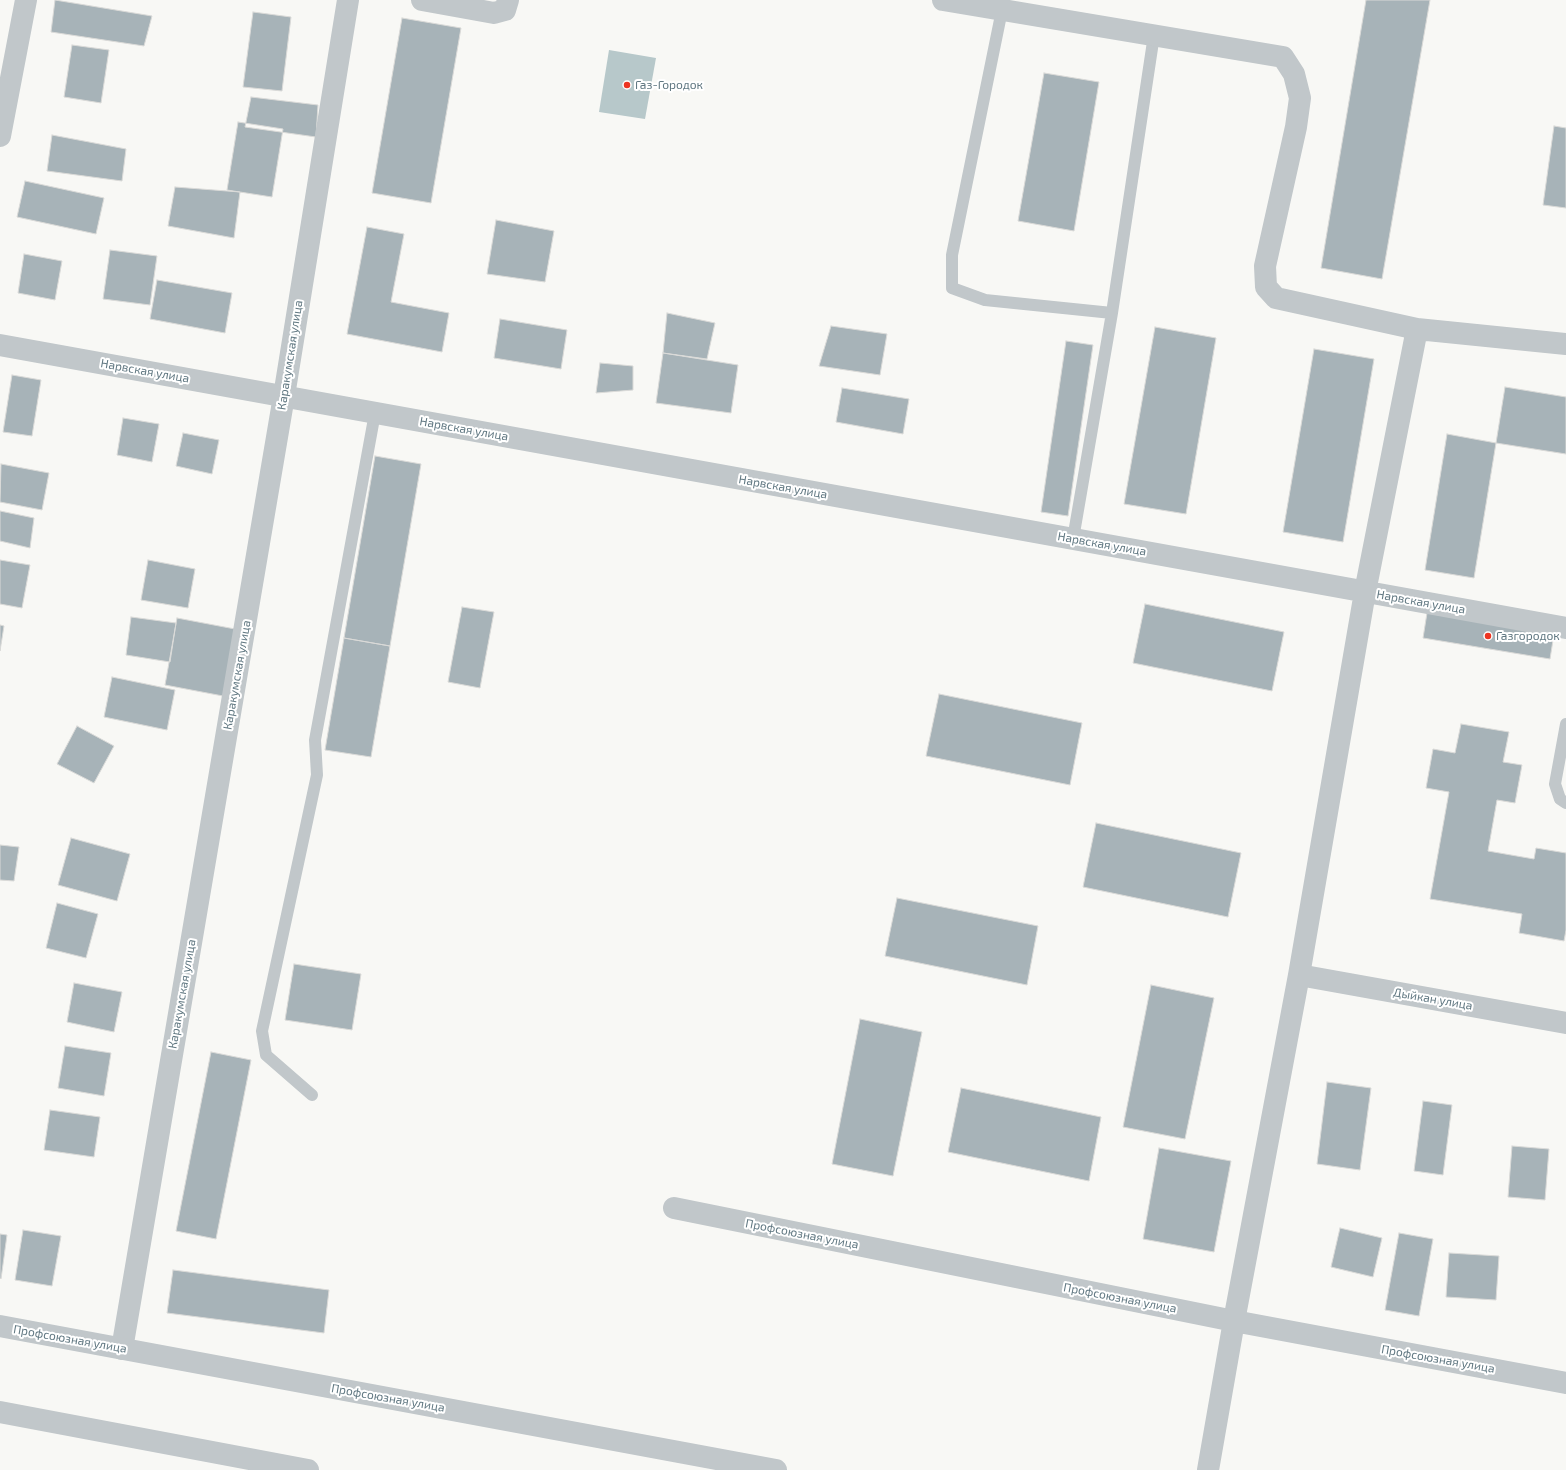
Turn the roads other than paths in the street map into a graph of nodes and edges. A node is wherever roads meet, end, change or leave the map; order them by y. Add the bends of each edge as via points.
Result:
1 (26, 0) edge
2 (348, 0) edge
3 (422, 0) edge
4 (508, 0) edge
5 (944, 0) edge
6 (1002, 10) junction
7 (1154, 35) junction
8 (0, 136) edge
9 (1112, 313) junction
10 (1417, 329) junction
11 (1566, 344) edge
12 (0, 345) edge
13 (284, 396) junction
14 (375, 413) junction
15 (1073, 539) junction
16 (1365, 592) junction
17 (1566, 628) edge
18 (1566, 724) edge
19 (1566, 803) edge
20 (1299, 975) junction
21 (1566, 1023) edge
22 (312, 1095) dead end
23 (674, 1208) dead end
24 (1234, 1321) junction
25 (0, 1326) edge
26 (122, 1349) junction
27 (1566, 1383) edge
28 (0, 1412) edge
29 (308, 1470) edge
30 (776, 1470) edge
31 (1208, 1470) edge

1 - 8 street
2 - 13 street, Каракумская улица
3 - 4 street via 494,13 505,10
5 - 6 street
6 - 7 street
6 - 9 lane via 952,255 952,288 985,300
7 - 9 lane
7 - 10 street via 1282,57 1294,74 1300,98 1265,266 1266,287 1276,298
9 - 15 lane
10 - 11 street
10 - 16 street
12 - 13 street, Нарвская улица
13 - 14 street, Нарвская улица
13 - 26 street, Каракумская улица
14 - 15 street, Нарвская улица
14 - 22 lane via 315,740 317,775 262,1031 266,1056
15 - 16 street, Нарвская улица
16 - 17 street, Нарвская улица
16 - 20 street
18 - 19 lane via 1555,784 1560,800
20 - 21 street, Дыйкан улица
20 - 24 street
23 - 24 street, Профсоюзная улица
24 - 27 street, Профсоюзная улица
24 - 31 street
25 - 26 street, Профсоюзная улица
26 - 30 street, Профсоюзная улица
28 - 29 street

